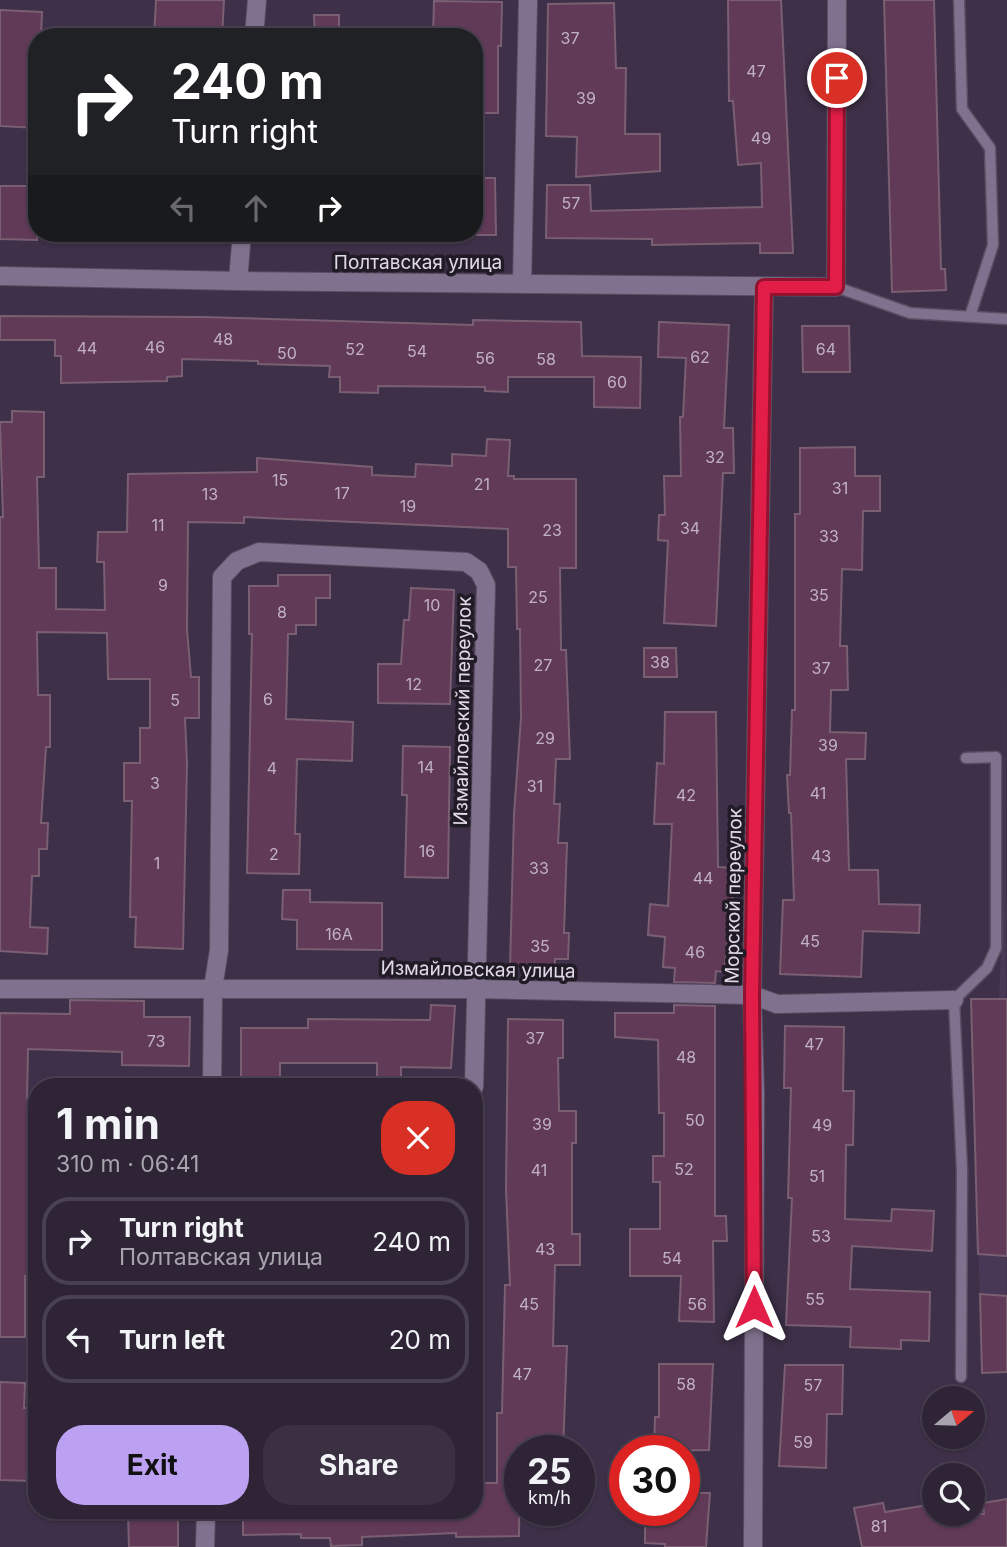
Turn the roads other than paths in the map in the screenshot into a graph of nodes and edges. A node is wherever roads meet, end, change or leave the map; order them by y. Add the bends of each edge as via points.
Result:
1 (257, 0) edge
2 (528, 0) edge
3 (837, 0) edge
4 (959, 0) edge
5 (255, 28) edge
6 (241, 242) edge
7 (0, 276) edge
8 (238, 281) junction
9 (522, 284) junction
10 (764, 287) junction
11 (836, 287) junction
12 (970, 317) junction
13 (1007, 319) edge
14 (966, 758) dead end
15 (213, 988) junction
16 (0, 989) edge
17 (476, 989) junction
18 (752, 995) junction
19 (954, 1000) junction
20 (212, 1078) edge
21 (474, 1078) edge
22 (961, 1377) dead end
23 (206, 1519) edge
24 (205, 1547) edge
25 (753, 1547) edge

1 - 5 street
2 - 9 street
3 - 11 street
4 - 12 lane via 962,109 990,148 991,162 993,245
6 - 8 street
7 - 8 street, Полтавская улица
8 - 9 street, Полтавская улица
9 - 10 street, Полтавская улица
10 - 11 street, Полтавская улица
10 - 18 street, Морской переулок
11 - 12 lane via 910,313
12 - 13 lane
14 - 19 lane via 996,757 996,948 987,968
15 - 16 street, Измайловская улица
15 - 17 street, Измайловская улица
15 - 17 street, Измайловский переулок via 219,950 222,577 237,561 259,552 466,562 479,571 486,585
15 - 20 street, Измайловский переулок
17 - 18 street, Измайловская улица
17 - 21 street, Измайловский переулок
18 - 19 street, Измайловская улица via 777,1004
18 - 25 street, Морской переулок
19 - 22 lane via 961,1170
23 - 24 street

